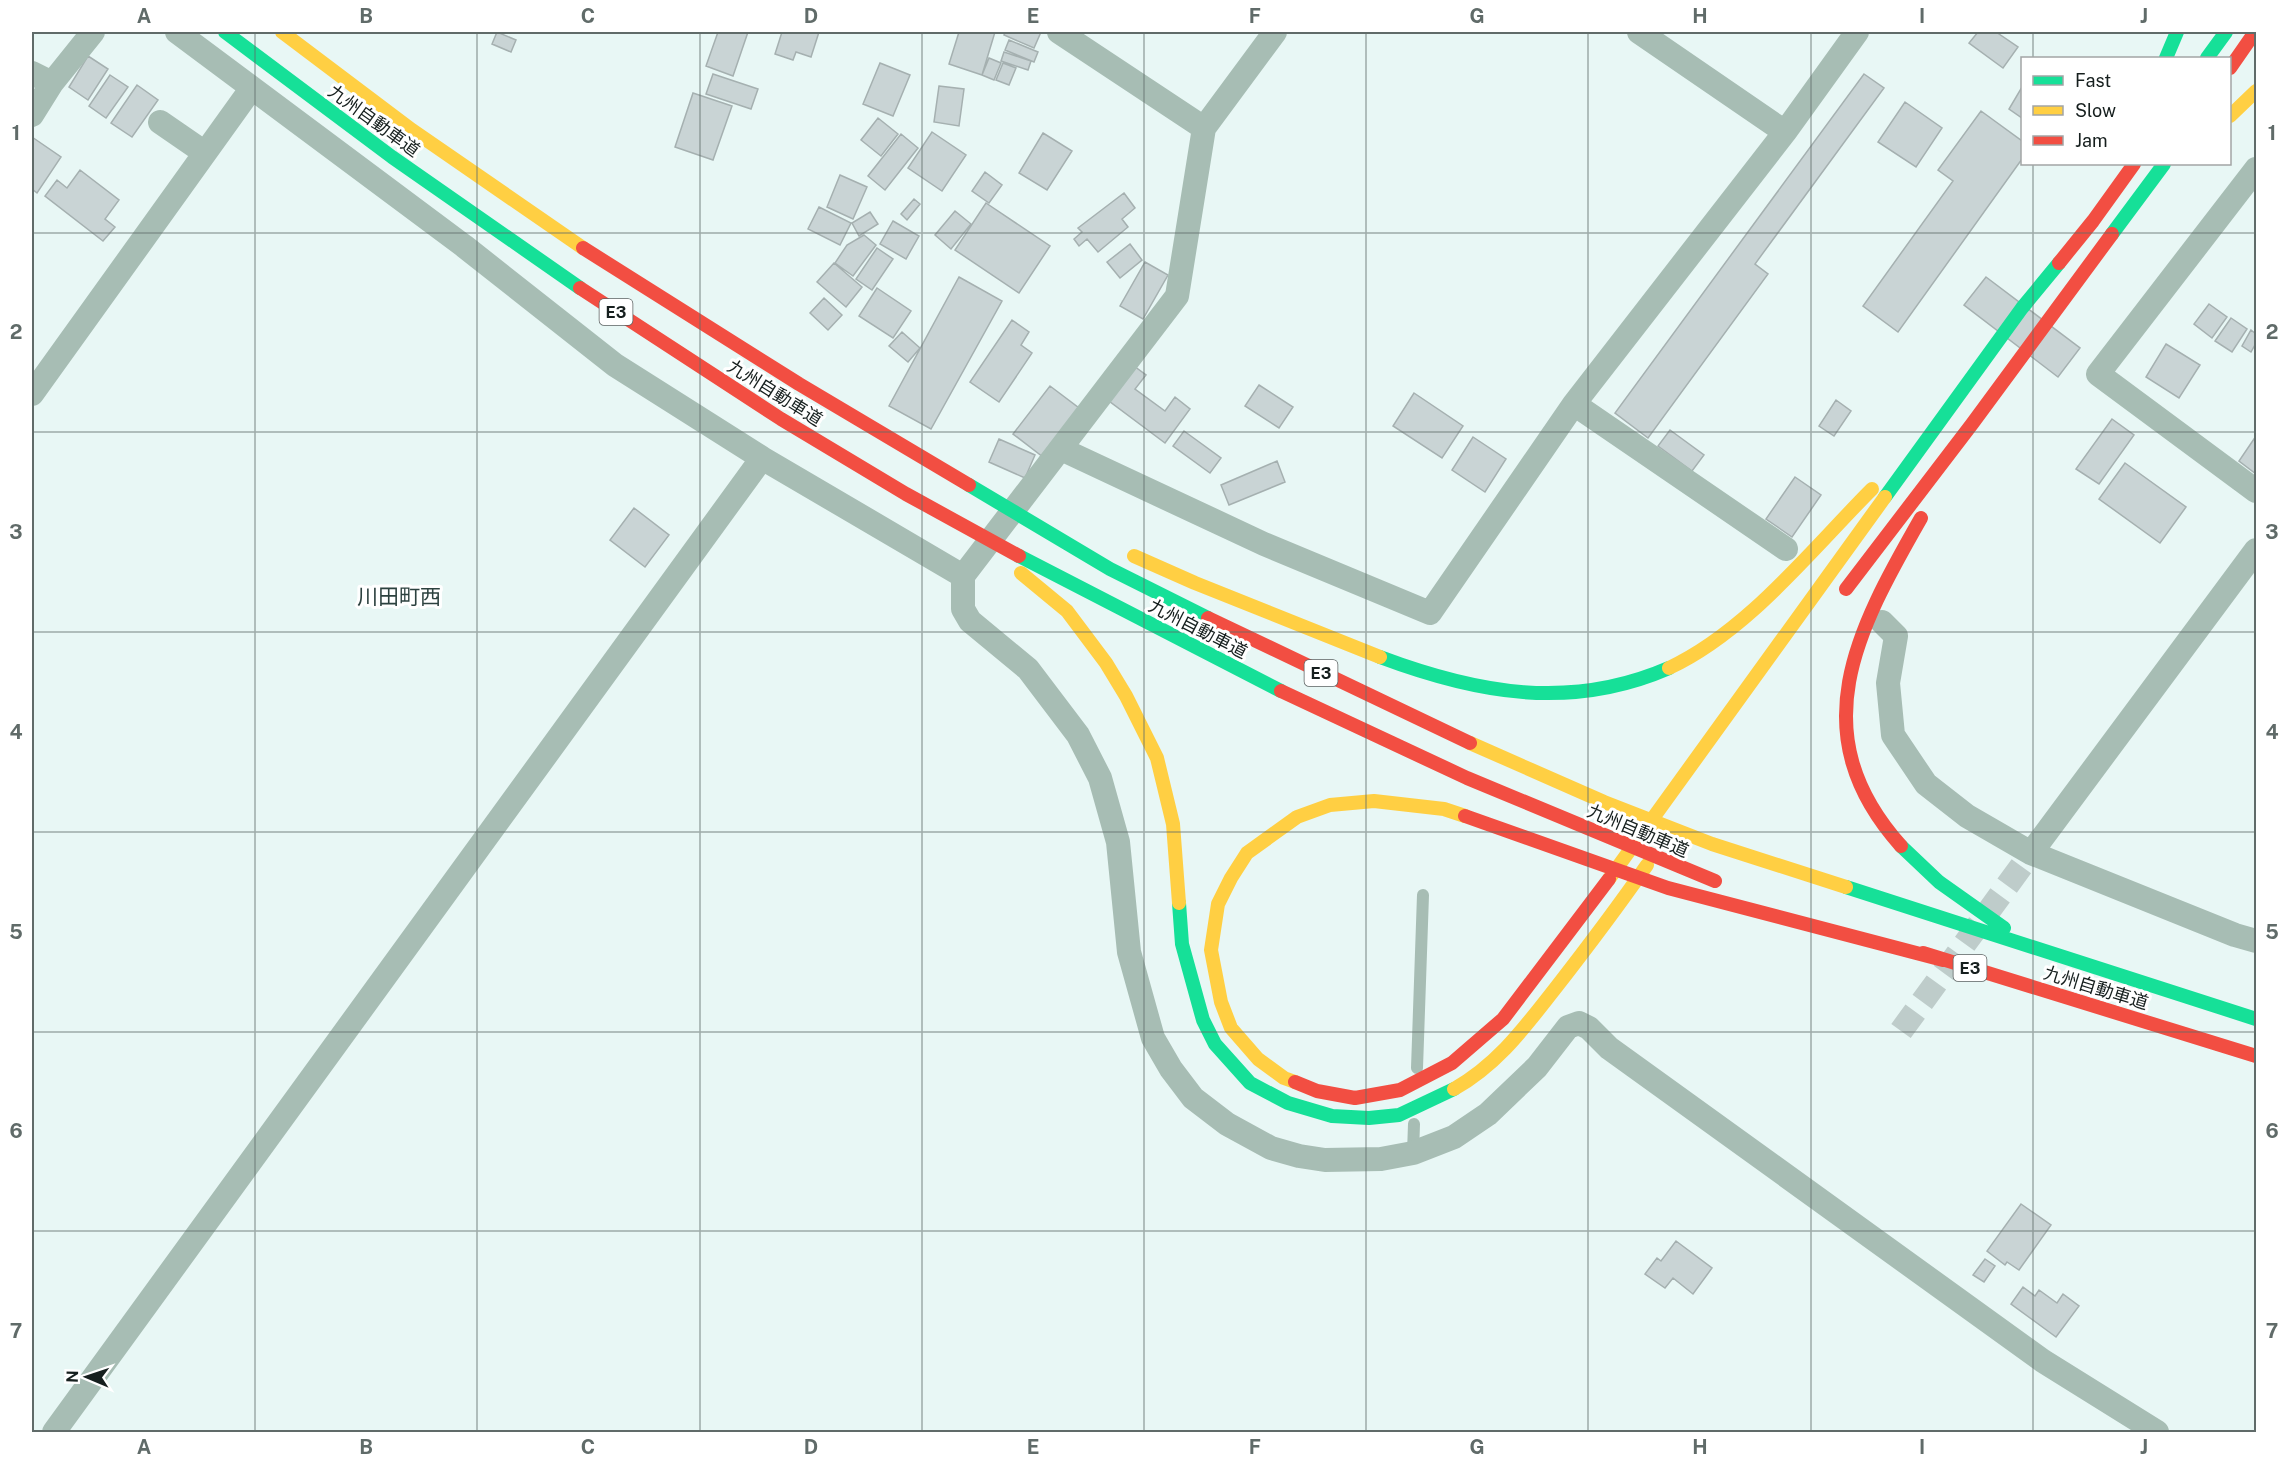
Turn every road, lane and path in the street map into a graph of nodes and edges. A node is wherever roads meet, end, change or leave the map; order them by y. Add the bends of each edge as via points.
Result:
1 (93, 32) edge
2 (177, 32) edge
3 (225, 32) edge
4 (282, 32) edge
5 (1059, 32) edge
6 (1275, 32) edge
7 (1640, 32) edge
8 (1857, 32) edge
9 (2177, 32) edge
10 (2226, 32) edge
11 (2255, 32) edge
12 (2166, 57) edge
13 (2208, 57) edge
14 (2231, 65) edge
15 (42, 78) edge
16 (251, 89) junction
17 (2256, 91) edge
18 (2231, 114) edge
19 (32, 115) edge
20 (160, 122) dead end
21 (1204, 128) junction
22 (1785, 132) junction
23 (205, 153) junction
24 (2133, 165) edge
25 (2162, 165) edge
26 (2178, 165) edge
27 (2256, 169) edge
28 (2105, 183) dead end
29 (2135, 205) junction
30 (2093, 221) junction
31 (798, 384) junction
32 (32, 393) edge
33 (1574, 404) junction
34 (1972, 424) junction
35 (1936, 428) junction
36 (1061, 449) junction
37 (762, 458) junction
38 (2256, 491) edge
39 (1032, 503) dead end
40 (1786, 549) dead end
41 (2256, 550) edge
42 (1126, 552) dead end
43 (1025, 568) junction
44 (963, 576) junction
45 (1835, 604) dead end
46 (1882, 622) dead end
47 (1683, 814) dead end
48 (2031, 853) junction
49 (1731, 887) dead end
50 (1423, 895) dead end
51 (1776, 902) dead end
52 (2256, 941) edge
53 (2060, 957) junction
54 (1943, 960) junction
55 (2256, 1019) edge
56 (2256, 1056) edge
57 (1417, 1068) dead end
58 (1414, 1124) dead end
59 (1413, 1152) junction
60 (54, 1432) edge
61 (2157, 1432) edge

1 - 15 street
2 - 16 street
3 - 43 highway, 九州自動車道 / E3 via 392,158 577,286 781,419
4 - 31 highway, 九州自動車道 / E3 via 412,130 598,258
5 - 21 street
6 - 21 street
7 - 22 street
8 - 22 street
9 - 12 highway
10 - 13 highway
11 - 14 highway
15 - 19 street
16 - 23 street
16 - 37 street via 464,246 615,365
17 - 18 highway
20 - 23 street
21 - 36 street via 1177,296
22 - 33 street
23 - 32 street
24 - 30 highway
25 - 29 highway
26 - 29 highway
27 - 38 street via 2098,374
28 - 30 highway
29 - 34 highway
30 - 35 highway via 2022,308
31 - 39 highway
31 - 53 highway, 九州自動車道 / E3 via 1110,568 1432,726 1604,802 1712,844
33 - 36 street via 1430,612 1264,544
33 - 40 street
34 - 45 highway
34 - 53 highway via 1880,592 1852,665 1846,695 1846,732 1854,771 1873,810 1893,838 1930,875 1969,904 2008,931
35 - 42 highway via 1756,607 1720,637 1643,680 1577,693 1531,694 1442,678 1185,580
35 - 54 highway via 1698,758 1539,971 1503,1019 1452,1064 1400,1090 1355,1098 1317,1091 1284,1078 1258,1059 1231,1028 1221,1002 1211,950 1218,904 1247,853 1297,817 1330,805 1374,801 1444,809 1565,850 1668,888
36 - 44 street
37 - 44 street
37 - 60 street
41 - 48 street
43 - 47 highway via 1067,611 1106,663 1157,758 1173,824 1182,945 1203,1020 1215,1044 1250,1083 1288,1103 1332,1116 1399,1115 1466,1082 1508,1048 1602,929
43 - 49 highway, 九州自動車道 / E3 via 1467,778
44 - 59 street via 963,609 970,621 1028,669 1078,735 1100,778 1118,842 1128,952 1144,1011 1153,1038 1193,1098 1227,1124 1271,1148 1299,1156 1325,1160 1381,1159
46 - 48 street via 1896,636 1888,683 1893,735 1926,784 1967,816
48 - 52 street
50 - 57 lane
51 - 54 highway, 九州自動車道 / E3
53 - 55 highway, 九州自動車道 / E3
54 - 56 highway, 九州自動車道 / E3
58 - 59 lane
59 - 61 street via 1454,1137 1488,1114 1537,1067 1568,1027 1579,1023 2043,1361

